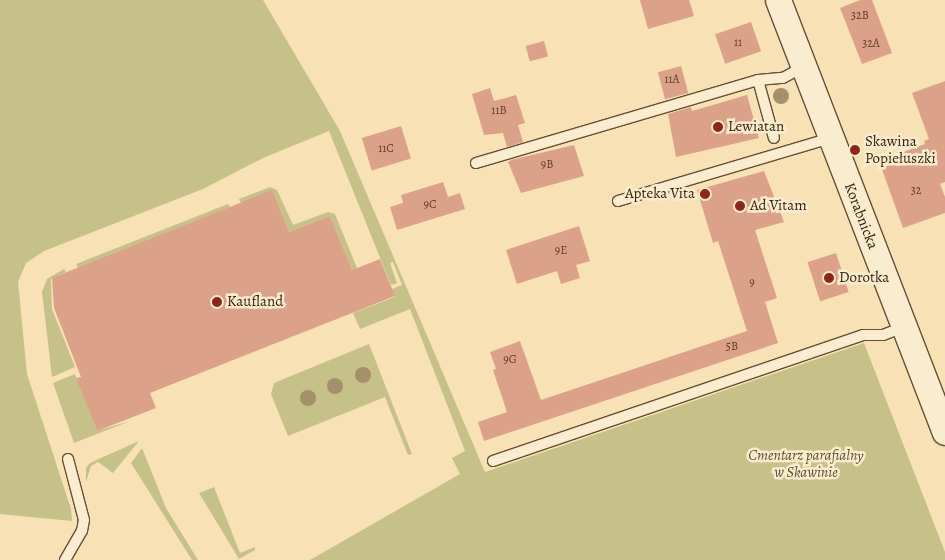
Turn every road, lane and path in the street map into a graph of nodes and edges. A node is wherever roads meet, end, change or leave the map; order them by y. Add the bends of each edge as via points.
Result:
1 (778, 0) edge
2 (804, 67) junction
3 (758, 80) junction
4 (774, 138) dead end
5 (831, 138) junction
6 (476, 163) dead end
7 (618, 201) dead end
8 (904, 327) junction
9 (945, 432) edge
10 (68, 459) dead end
11 (493, 461) dead end
12 (65, 560) edge

1 - 2 street, Korabnicka
2 - 3 lane via 783,78
2 - 5 street, Korabnicka
3 - 4 lane
3 - 6 lane
5 - 7 lane
5 - 8 street, Korabnicka
8 - 9 street, Korabnicka
8 - 11 lane via 883,335 863,335
10 - 12 lane via 84,520 82,531

